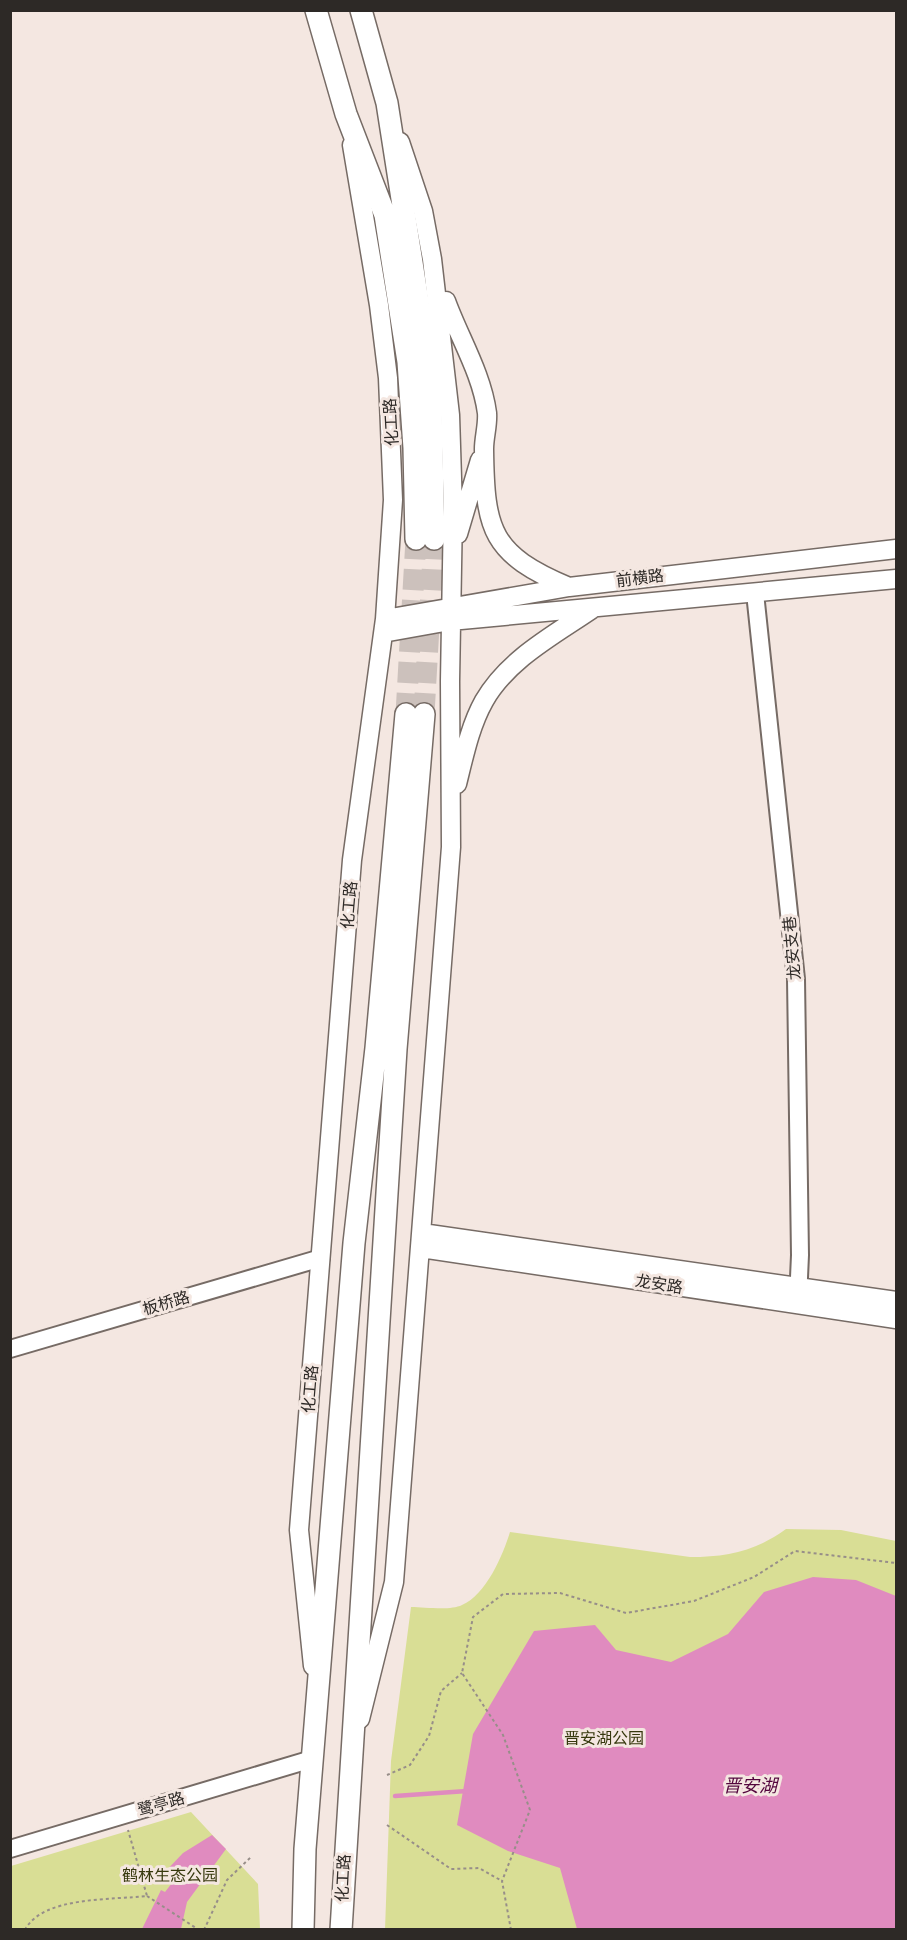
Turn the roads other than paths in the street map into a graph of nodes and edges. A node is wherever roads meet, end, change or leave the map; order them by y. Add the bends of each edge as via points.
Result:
1 (316, 10) edge
2 (361, 10) edge
3 (387, 104) junction
4 (346, 114) junction
5 (432, 259) junction
6 (484, 448) junction
7 (897, 549) edge
8 (453, 553) junction
9 (897, 579) edge
10 (569, 587) junction
11 (755, 592) junction
12 (595, 607) junction
13 (451, 613) junction
14 (384, 626) junction
15 (452, 806) junction
16 (422, 1241) junction
17 (321, 1258) junction
18 (798, 1297) junction
19 (897, 1301) edge
20 (897, 1319) edge
21 (10, 1349) edge
22 (317, 1699) junction
23 (312, 1759) junction
24 (351, 1759) junction
25 (10, 1850) edge
26 (303, 1929) edge
27 (340, 1929) edge

1 - 4 highway, 化工路
2 - 3 highway, 化工路
3 - 4 highway, 化工路 via 427,359 434,447 425,539 412,405 385,215
3 - 5 main road via 423,211
4 - 14 main road, 化工路 via 388,378 393,500
5 - 6 main road via 478,380 487,414
5 - 8 main road via 450,415
6 - 8 main road
6 - 10 main road via 488,509 495,536 534,572
7 - 10 main road, 前横路
8 - 13 main road
9 - 11 main road, 前横路
10 - 13 main road, 前横路
11 - 12 main road, 前横路
11 - 18 street, 龙安支巷 via 796,979
12 - 13 main road, 前横路
12 - 15 main road via 534,648 493,686 477,716
13 - 14 main road, 前横路
13 - 15 main road
14 - 17 main road, 化工路 via 352,860
15 - 16 main road via 448,917
16 - 18 main road, 龙安路
16 - 24 main road via 394,1582
17 - 21 street, 板桥路
17 - 22 main road, 化工路 via 299,1530
18 - 19 main road, 龙安路
18 - 20 main road, 龙安路
22 - 23 highway, 化工路
22 - 24 highway, 化工路 via 354,1243 415,714
23 - 25 street, 鹭亭路
23 - 26 highway, 化工路
24 - 27 highway, 化工路

